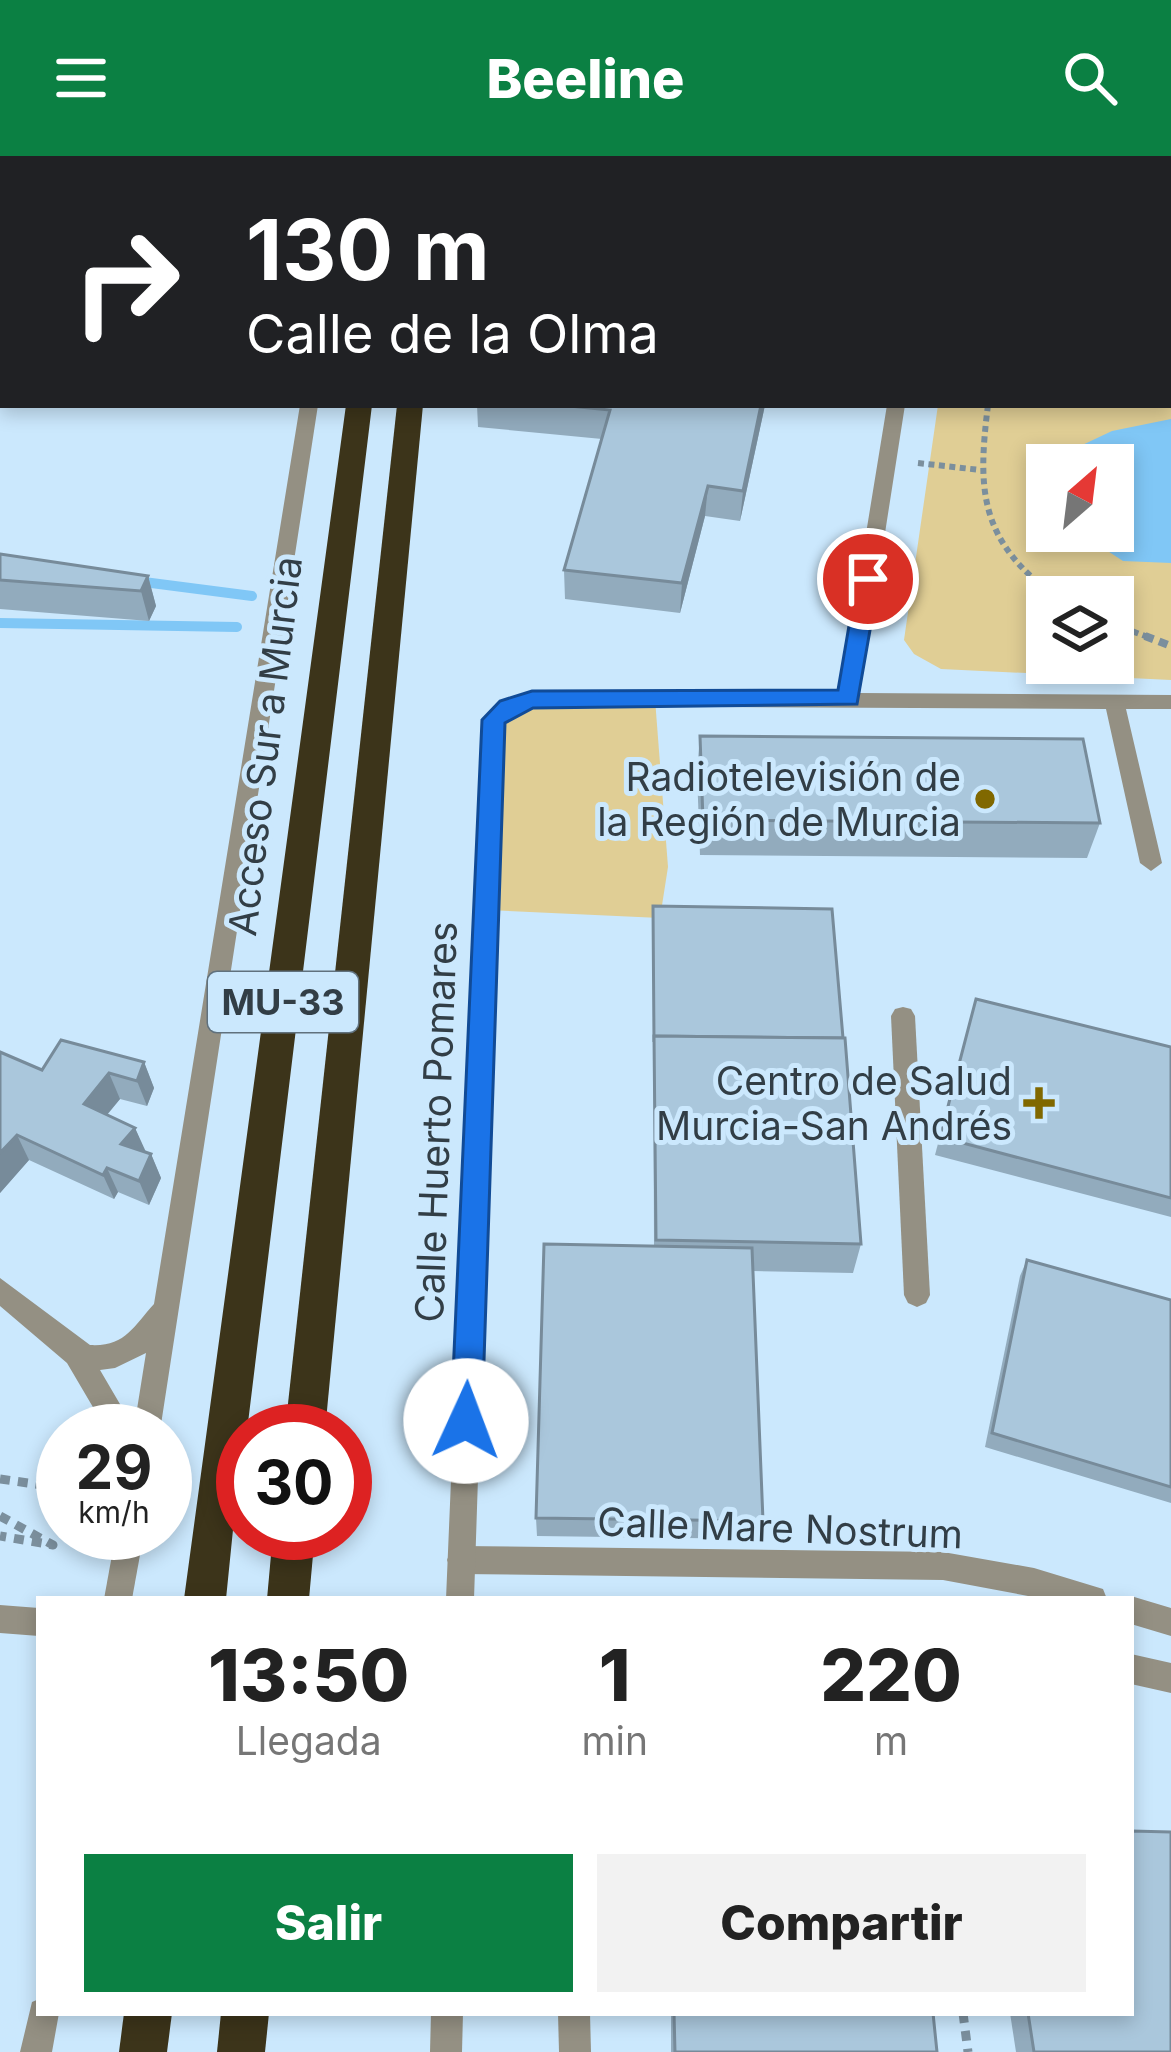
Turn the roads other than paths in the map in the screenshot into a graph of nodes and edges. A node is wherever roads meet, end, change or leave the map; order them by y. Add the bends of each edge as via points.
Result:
1 (309, 408) edge
2 (359, 408) edge
3 (410, 408) edge
4 (895, 408) edge
5 (849, 698) junction
6 (1114, 701) junction
7 (1171, 702) edge
8 (1151, 863) dead end
9 (903, 1016) dead end
10 (0, 1290) edge
11 (917, 1295) dead end
12 (169, 1296) junction
13 (76, 1354) junction
14 (106, 1404) edge
15 (152, 1404) edge
16 (308, 1404) edge
17 (125, 1560) edge
18 (292, 1560) edge
19 (461, 1560) junction
20 (119, 1596) edge
21 (205, 1596) edge
22 (288, 1596) edge
23 (460, 1596) edge
24 (1083, 1596) edge
25 (1134, 1611) edge
26 (1171, 1622) edge
27 (1134, 1670) edge
28 (1171, 1678) edge
29 (42, 2016) edge
30 (148, 2016) edge
31 (245, 2016) edge
32 (447, 2016) edge
33 (574, 2016) edge
34 (36, 2052) edge
35 (143, 2052) edge
36 (241, 2052) edge
37 (446, 2052) edge
38 (575, 2052) edge

1 - 12 street
2 - 21 highway, Acceso Sur a Murcia / MU-33
3 - 16 highway, MU-33
4 - 5 street
5 - 6 street
5 - 19 street, Calle Huerto Pomares via 532,699 494,720
6 - 7 street
6 - 8 street
9 - 11 street
10 - 13 street
12 - 13 street via 152,1330 125,1354
12 - 15 street
13 - 14 street
17 - 20 street
18 - 22 highway
19 - 23 street, Calle Huerto Pomares
19 - 24 street, Calle Mare Nostrum via 943,1566
25 - 26 street
27 - 28 street
29 - 34 street
30 - 35 highway
31 - 36 highway
32 - 37 street
33 - 38 street

